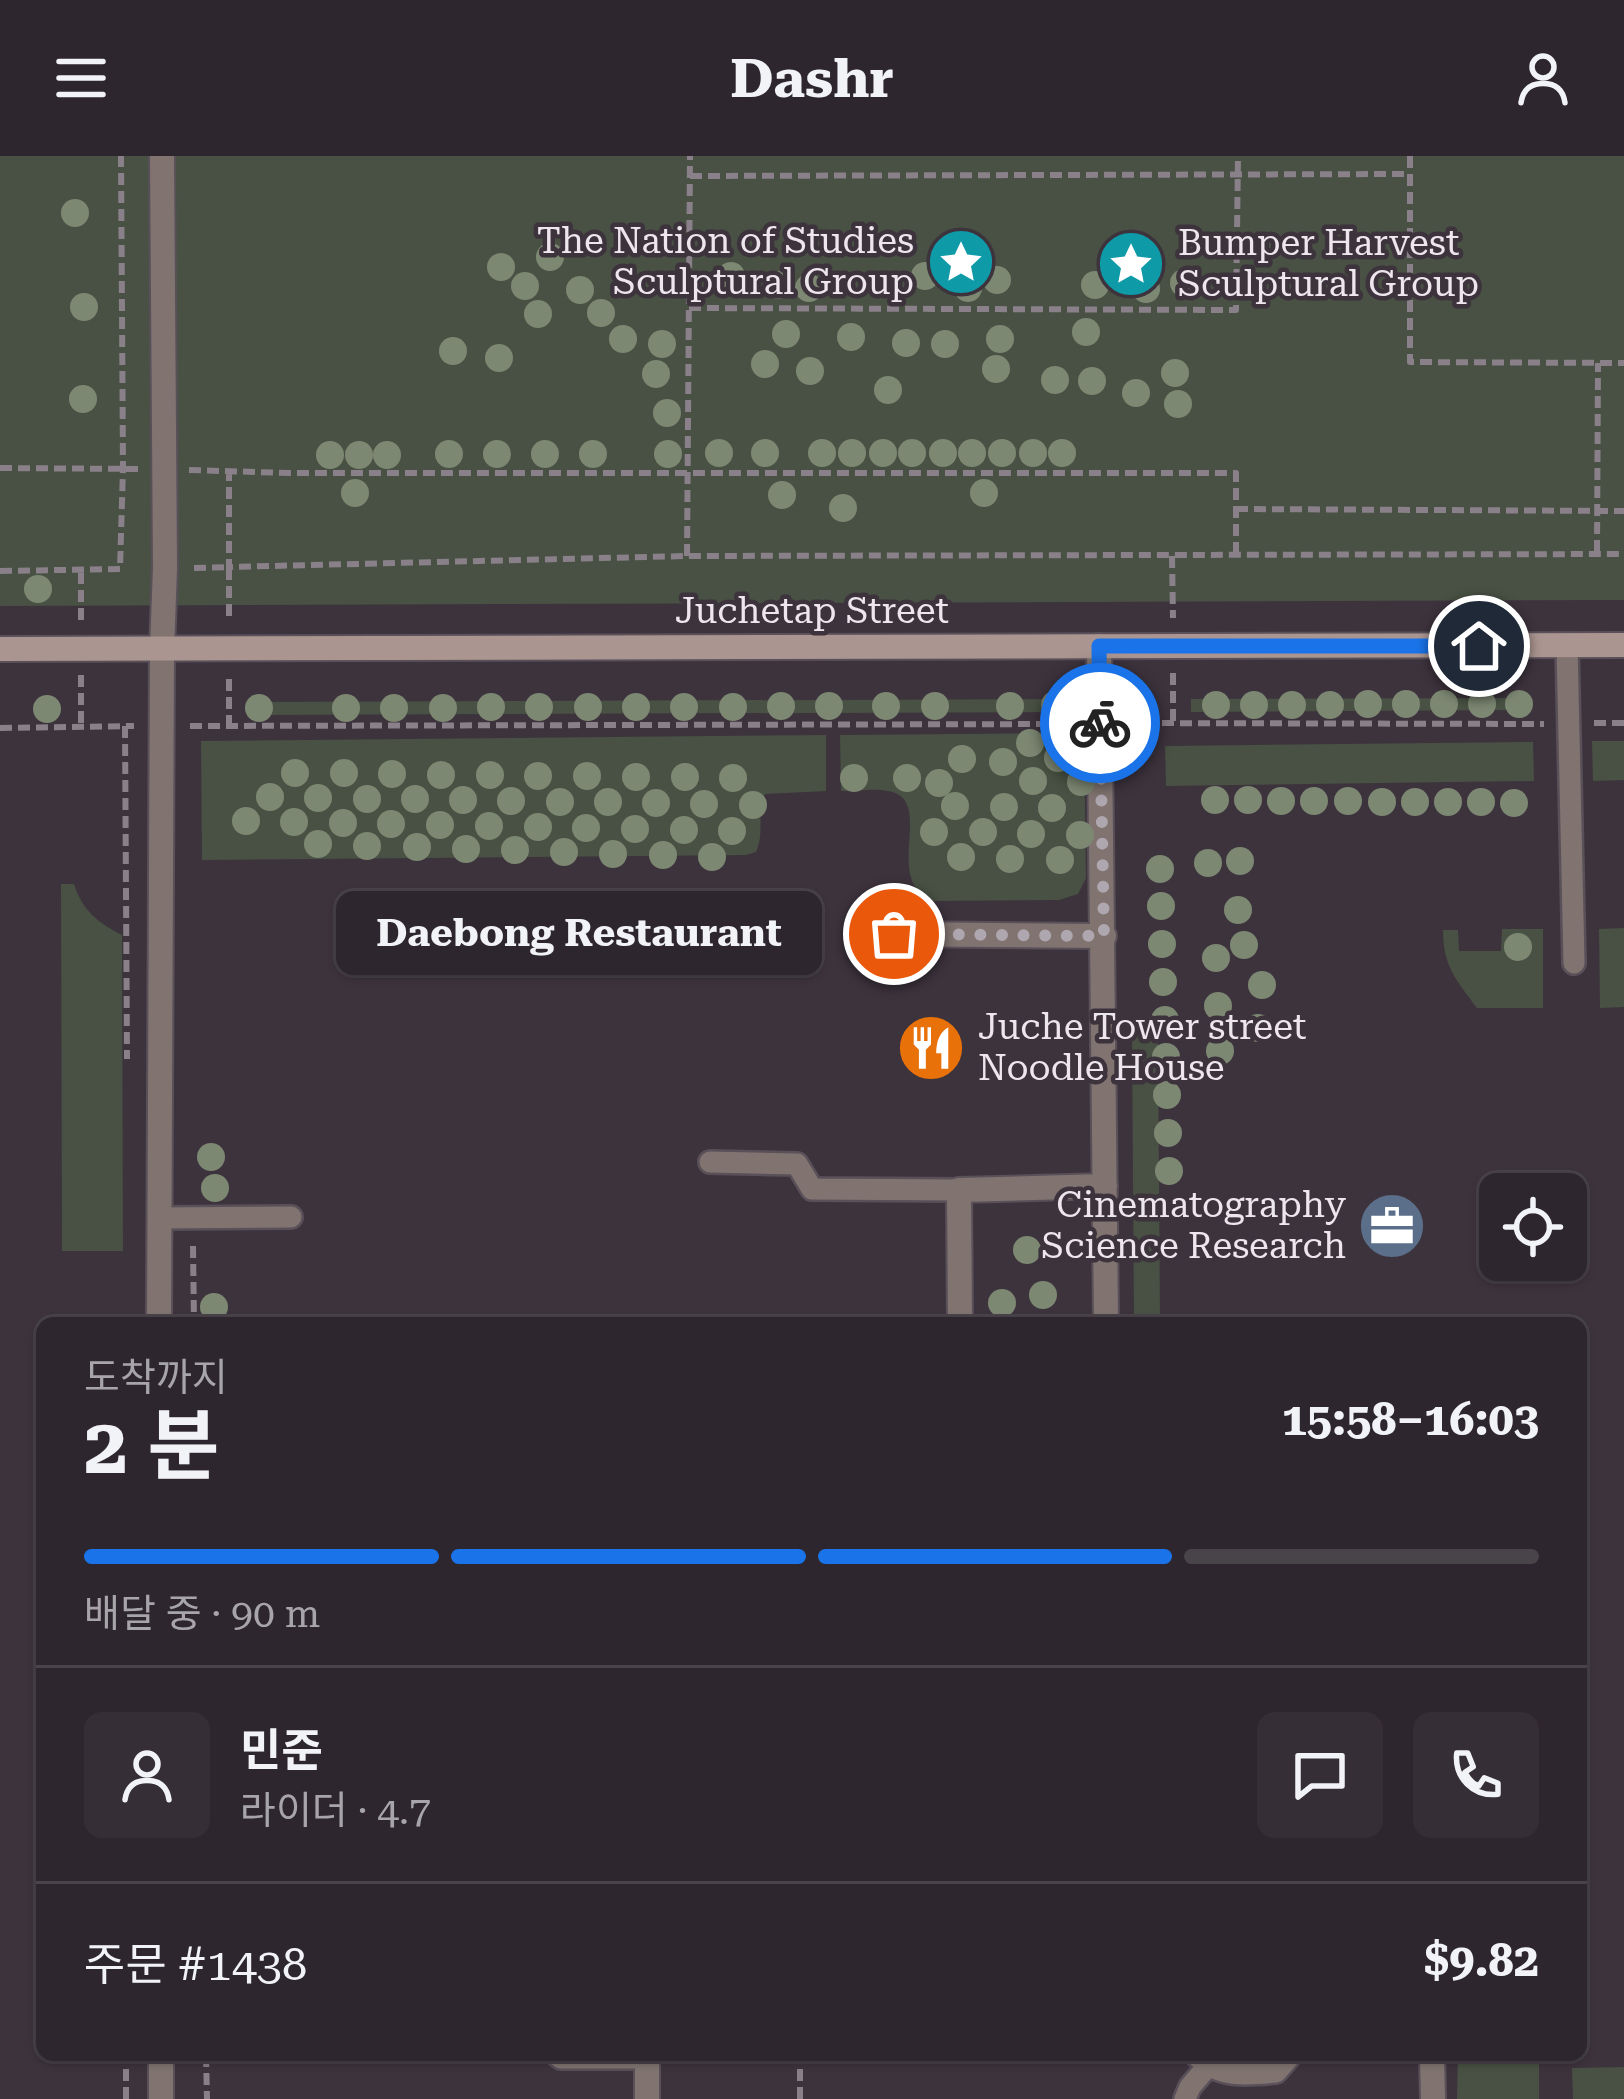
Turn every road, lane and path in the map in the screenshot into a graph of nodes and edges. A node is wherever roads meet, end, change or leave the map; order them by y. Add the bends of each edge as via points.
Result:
1 (121, 156) edge
2 (162, 156) edge
3 (690, 156) edge
4 (1238, 156) edge
5 (1410, 156) edge
6 (1410, 174) junction
7 (1238, 175) junction
8 (690, 176) junction
9 (689, 308) junction
10 (1598, 363) junction
11 (1624, 363) edge
12 (0, 468) edge
13 (123, 468) junction
14 (164, 470) junction
15 (229, 470) junction
16 (689, 473) junction
17 (1236, 509) junction
18 (1597, 510) junction
19 (1624, 511) edge
20 (1597, 554) junction
21 (1624, 554) edge
22 (687, 556) junction
23 (1236, 556) junction
24 (0, 572) edge
25 (1567, 645) junction
26 (1624, 645) edge
27 (1099, 646) junction
28 (0, 649) edge
29 (162, 650) junction
30 (1568, 723) junction
31 (1624, 723) edge
32 (1100, 724) junction
33 (125, 726) junction
34 (162, 726) junction
35 (0, 728) edge
36 (894, 934) dead end
37 (1104, 936) junction
38 (1574, 963) dead end
39 (128, 1079) dead end
40 (710, 1162) dead end
41 (1105, 1186) junction
42 (959, 1190) junction
43 (291, 1217) dead end
44 (160, 1218) junction
45 (159, 1317) edge
46 (960, 1317) edge
47 (1106, 1317) edge
48 (126, 2061) edge
49 (161, 2061) edge
50 (206, 2061) edge
51 (647, 2061) edge
52 (800, 2061) edge
53 (1202, 2061) edge
54 (1286, 2061) edge
55 (1432, 2061) edge
56 (126, 2099) edge
57 (161, 2099) edge
58 (207, 2099) edge
59 (647, 2099) edge
60 (800, 2099) edge
61 (1185, 2099) edge
62 (1433, 2099) edge

1 - 13 path
2 - 14 street
3 - 8 path
4 - 7 path
5 - 6 path
6 - 7 path
6 - 10 path via 1410,362
7 - 8 path
7 - 9 path via 1236,310
8 - 9 path
9 - 16 path
10 - 11 path
10 - 18 path
12 - 13 path
13 - 14 path
13 - 24 path via 120,569
14 - 15 path
14 - 29 street
15 - 16 path
15 - 22 path via 229,567
16 - 17 path via 1236,473
16 - 22 path
17 - 18 path
17 - 23 path
18 - 19 path
18 - 20 path
20 - 21 path
20 - 23 path
22 - 23 path
25 - 26 main road, Juchetap Street
25 - 27 main road, Juchetap Street
25 - 30 lane
27 - 29 main road, Juchetap Street
27 - 32 street
28 - 29 main road, Juchetap Street
29 - 34 street
30 - 31 path
30 - 32 path
30 - 38 lane
32 - 34 path
32 - 37 street
33 - 34 path
33 - 35 path
33 - 39 path
34 - 44 street
36 - 37 street
37 - 41 street
40 - 42 lane via 797,1164 812,1189
41 - 42 street
41 - 47 street
42 - 46 street
43 - 44 lane
44 - 45 street
48 - 56 path
49 - 57 street
50 - 58 path
51 - 59 street
52 - 60 path
53 - 54 lane via 1241,2075 1276,2072
53 - 61 lane
55 - 62 street

